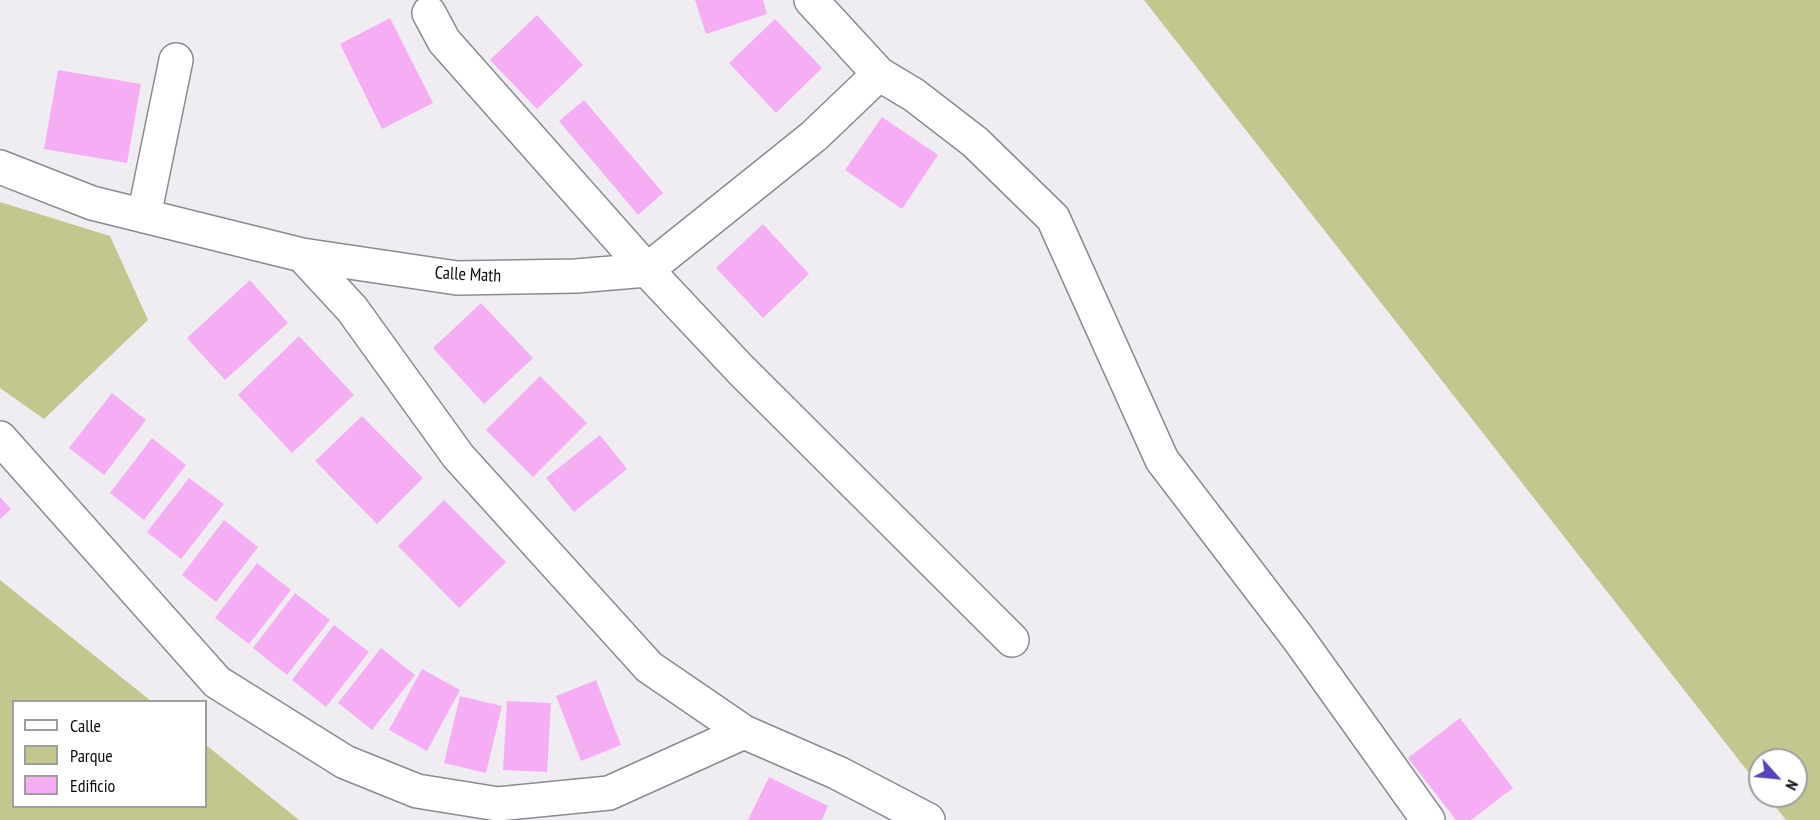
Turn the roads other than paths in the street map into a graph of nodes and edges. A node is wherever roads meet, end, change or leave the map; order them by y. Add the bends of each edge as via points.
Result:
1 (811, 0) edge
2 (429, 13) dead end
3 (176, 60) dead end
4 (879, 74) junction
5 (0, 167) edge
6 (144, 216) junction
7 (302, 255) junction
8 (647, 270) junction
9 (0, 438) edge
10 (1012, 640) dead end
11 (744, 732) junction
12 (928, 820) edge
13 (1428, 820) edge

1 - 4 street
2 - 8 street via 444,41
3 - 6 street
4 - 8 street via 814,136
4 - 13 street via 914,95 975,142 1053,218 1162,460 1298,638
5 - 6 street, Calle Math via 92,203
6 - 7 street, Calle Math
7 - 8 street, Calle Math via 457,278 576,276
7 - 11 street via 352,309 458,456 582,595 650,667
8 - 10 street via 740,369
9 - 11 street via 217,682 345,762 417,791 498,804 609,794
11 - 12 street via 838,773

